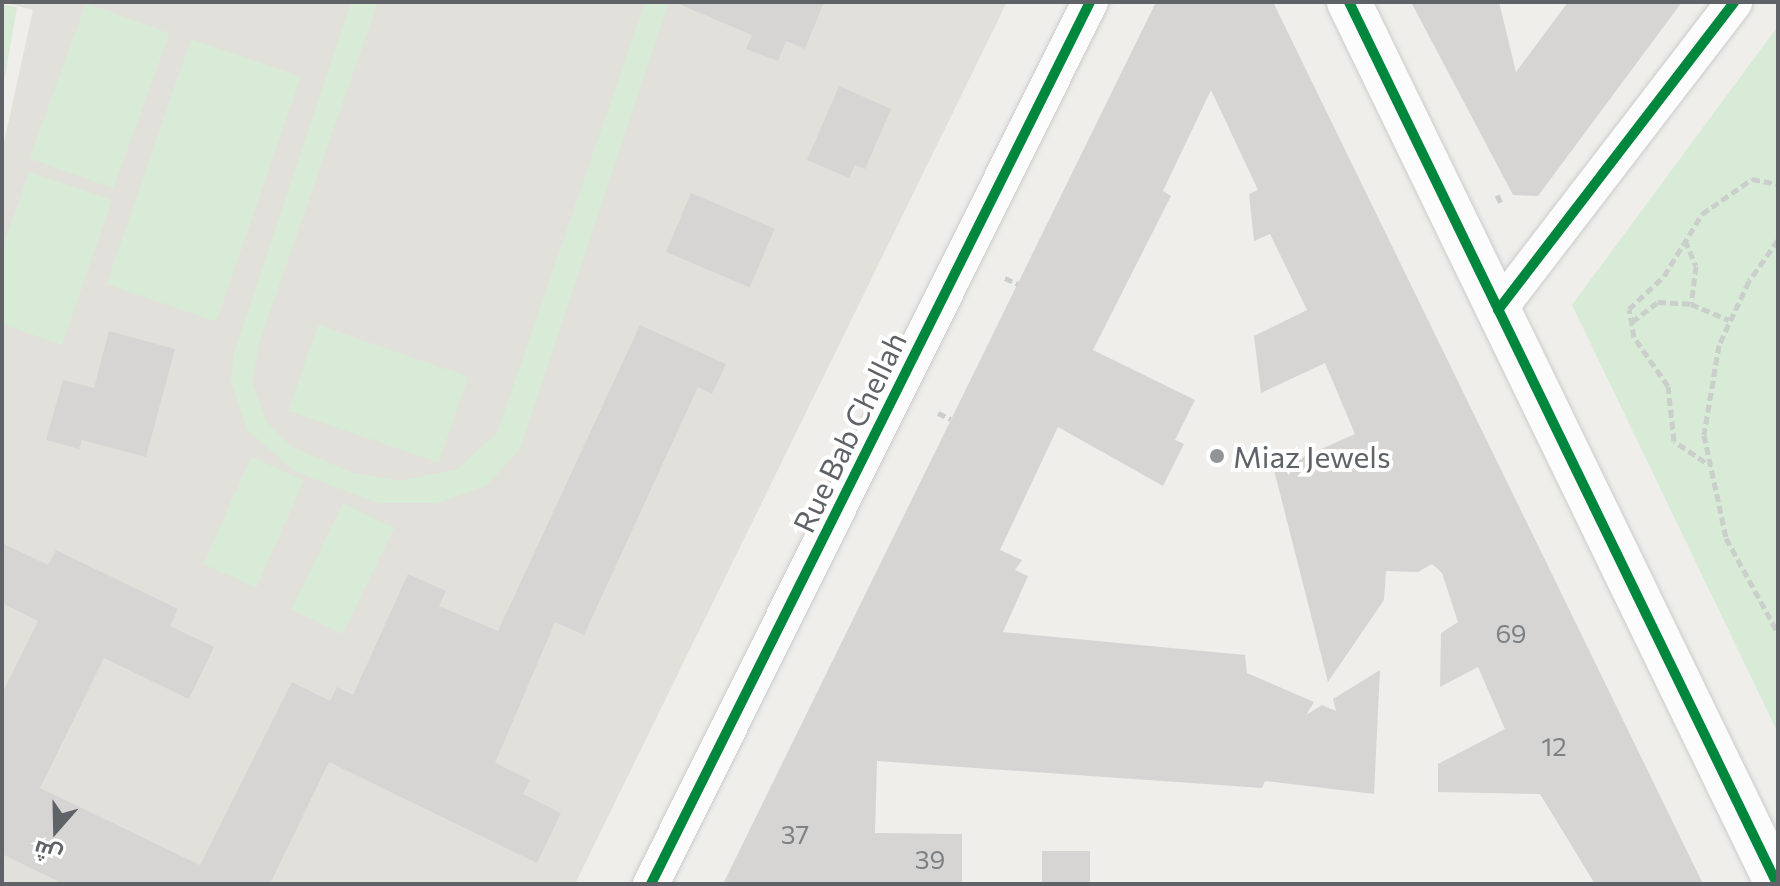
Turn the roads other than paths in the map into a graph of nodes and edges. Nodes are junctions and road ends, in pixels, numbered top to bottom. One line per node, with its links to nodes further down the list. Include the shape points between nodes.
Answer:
1 (1090, 2): 5 (street, Rue Bab Chellah)
2 (1349, 2): 4 (street)
3 (1734, 2): 4 (street)
4 (1498, 310): 6 (street)
5 (651, 884)
6 (1777, 884)

